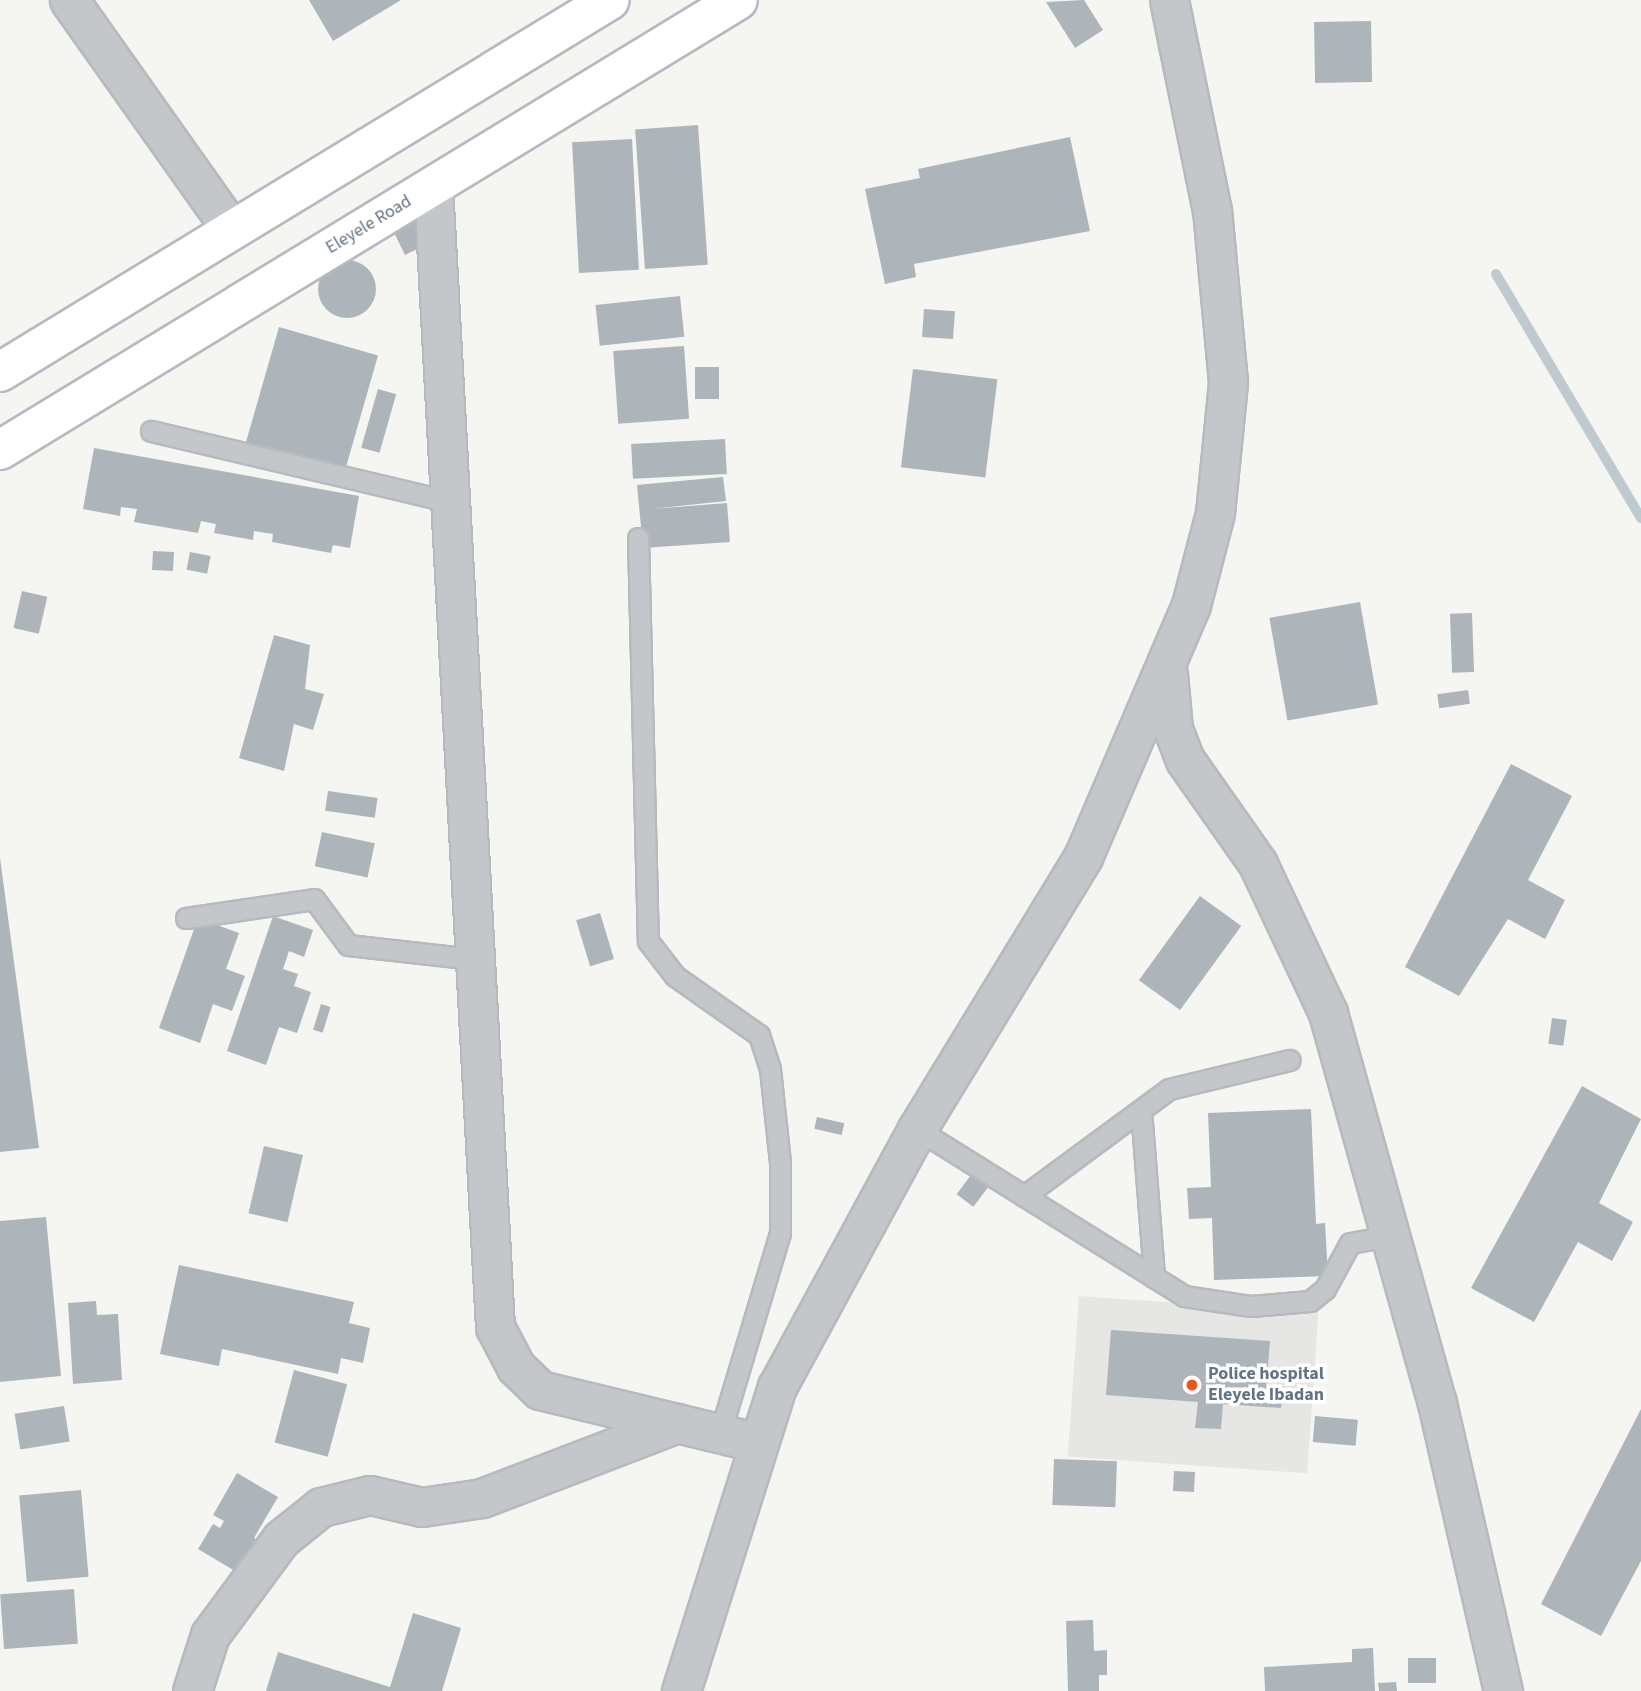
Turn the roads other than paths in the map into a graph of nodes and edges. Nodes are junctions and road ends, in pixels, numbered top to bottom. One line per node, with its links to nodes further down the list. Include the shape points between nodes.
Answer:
1 (69, 0): 6 (street)
2 (610, 0): 6 (main road)
3 (738, 0): 5 (main road, Eleyele Road)
4 (1169, 0): 12 (street, via 1212,211 1228,382 1215,513)
5 (433, 186): 9 (main road, Eleyele Road); 10 (street)
6 (231, 229): 7 (main road)
7 (0, 372)
8 (151, 431): 10 (lane)
9 (0, 450)
10 (451, 502): 14 (street)
11 (638, 538): 22 (lane, via 648,941 675,976 759,1035 770,1069 780,1163 780,1233)
12 (1167, 666): 17 (street, via 1083,857); 19 (street, via 1173,729 1185,760 1258,864 1328,1013)
13 (186, 918): 14 (lane, via 314,899 348,946)
14 (472, 959): 21 (street, via 495,1327 516,1367 540,1390)
15 (1290, 1060): 16 (lane, via 1193,1080)
16 (1141, 1110): 18 (lane); 20 (lane)
17 (917, 1129): 18 (lane); 22 (street, via 812,1319)
18 (1024, 1196): 20 (lane)
19 (1388, 1236): 20 (lane, via 1350,1243 1325,1289 1310,1301 1215,1302 1184,1296); 25 (street, via 1437,1403)
20 (1154, 1277)
21 (677, 1423): 22 (street); 23 (street, via 482,1498 422,1507 370,1495 321,1507 281,1539 210,1635)
22 (737, 1437): 24 (street)
23 (192, 1691)
24 (681, 1691)
25 (1503, 1691)

